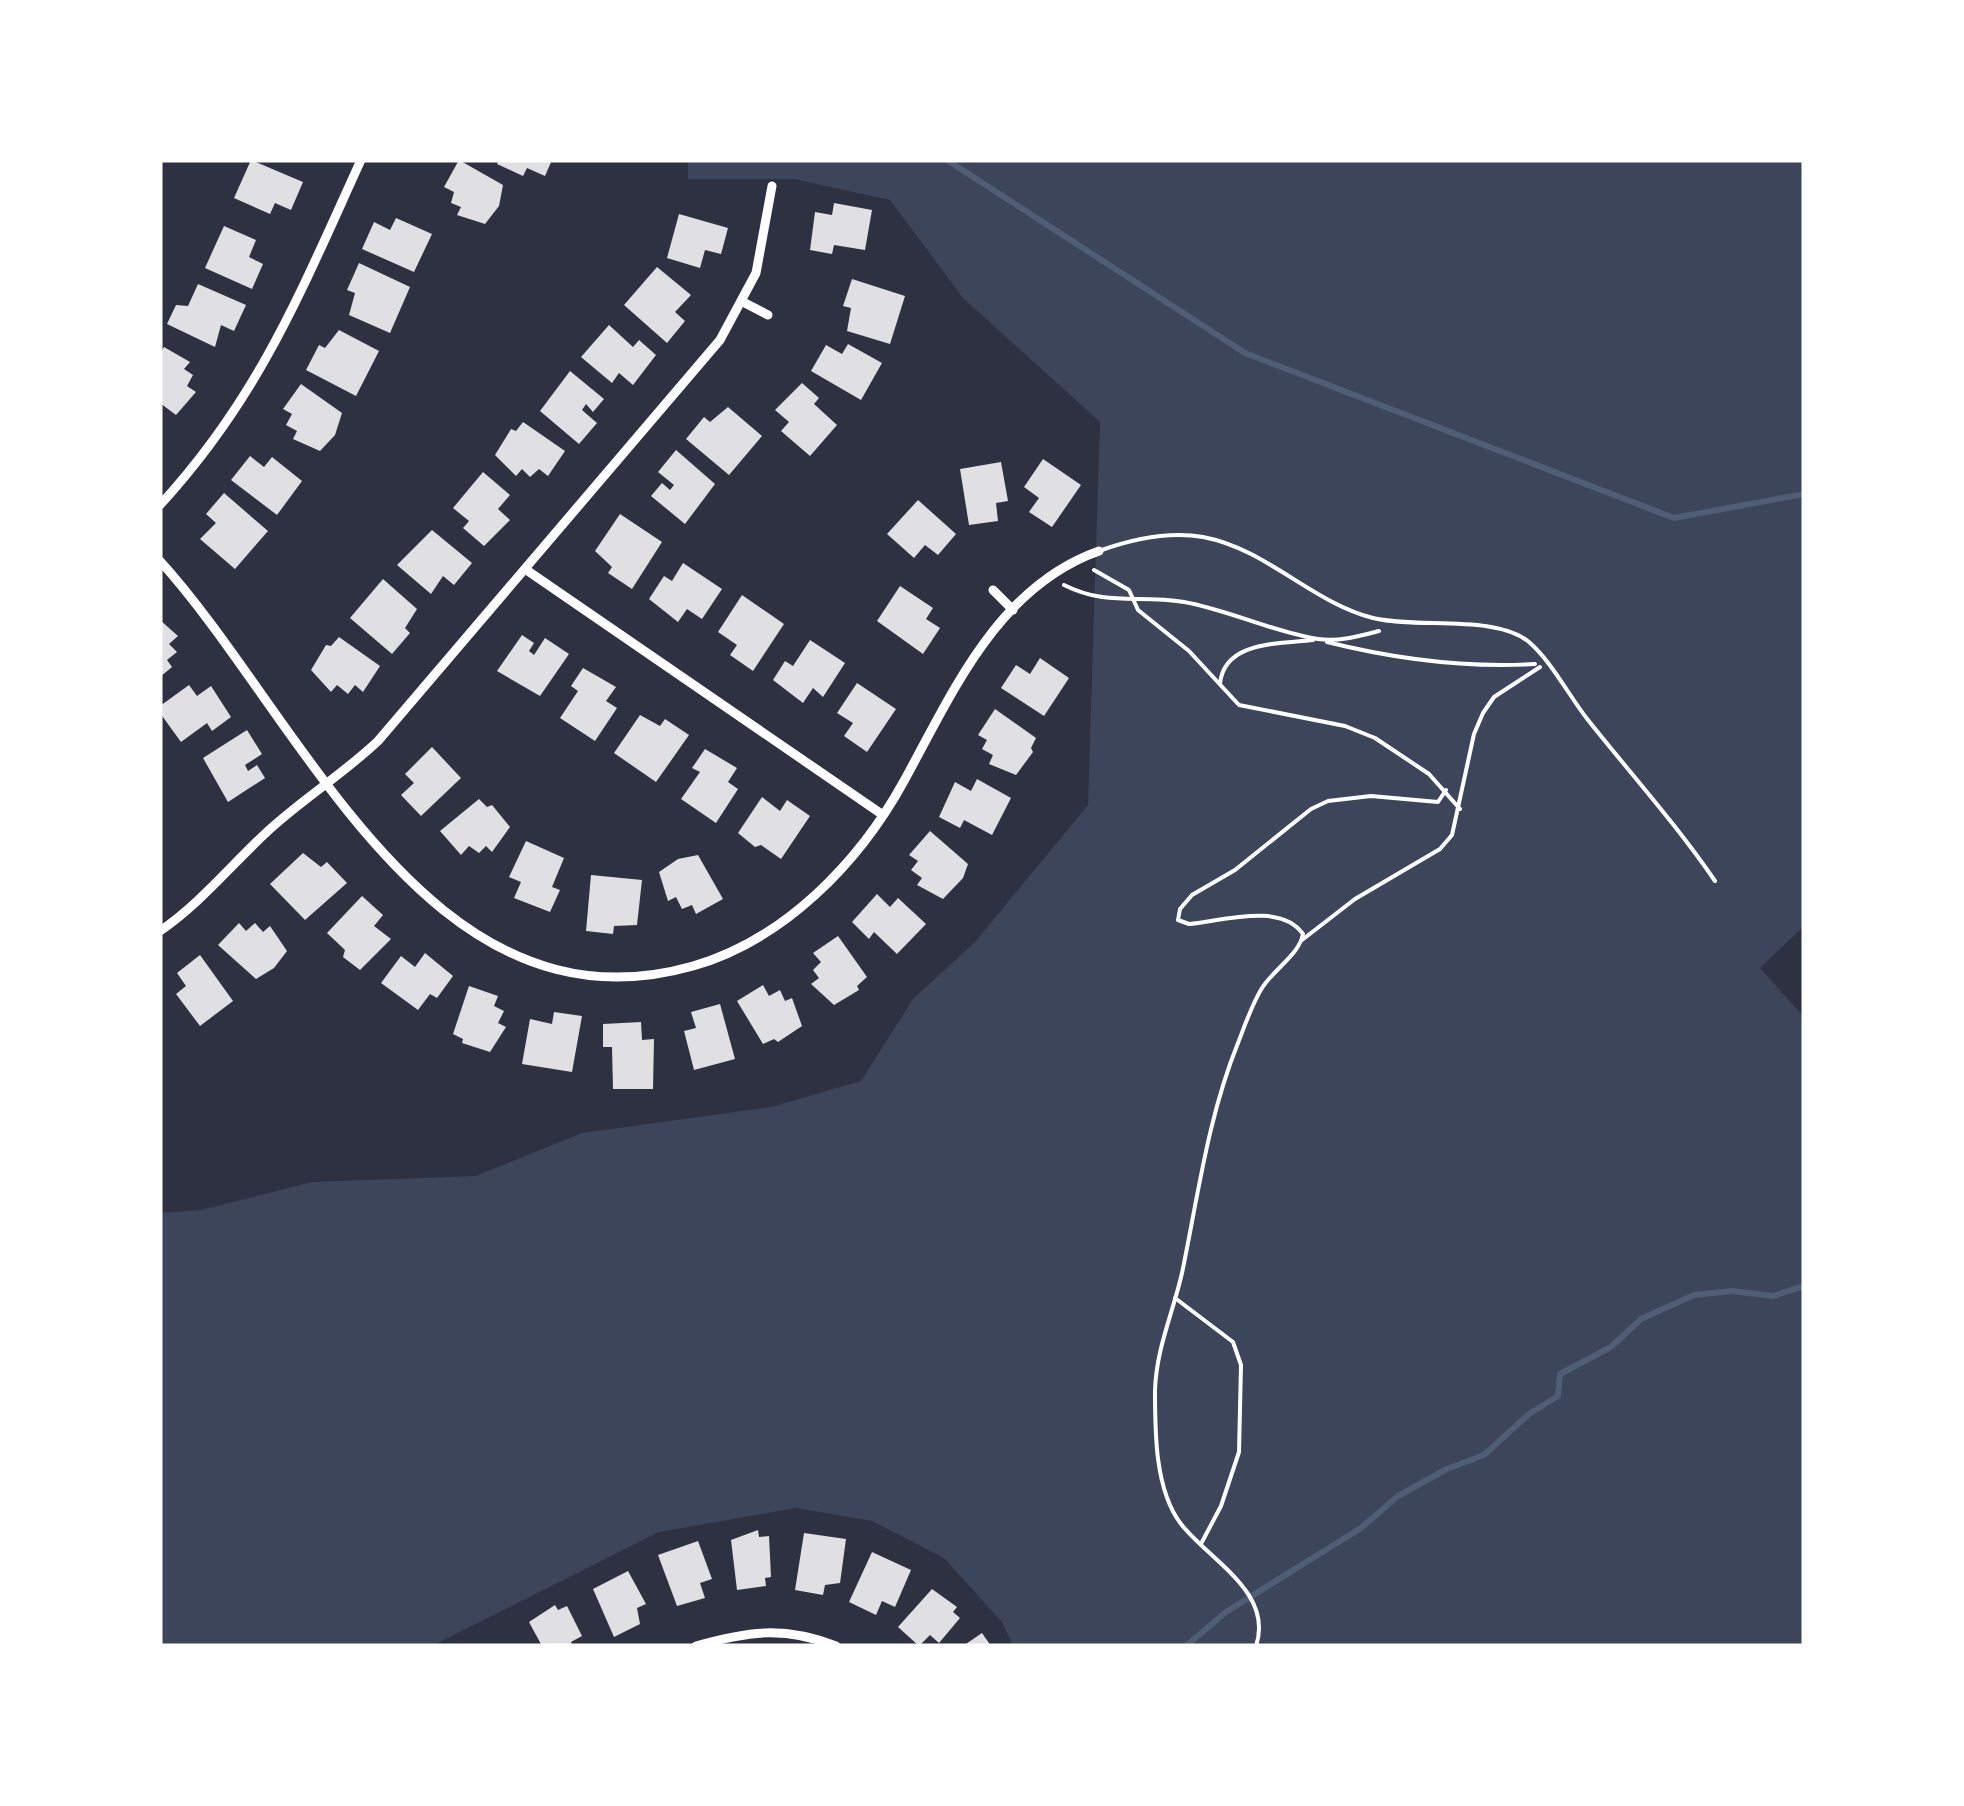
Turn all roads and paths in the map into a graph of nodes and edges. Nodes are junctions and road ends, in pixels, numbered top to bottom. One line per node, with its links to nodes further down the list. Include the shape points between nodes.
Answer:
1 (361, 160): 5 (street, via 258,380)
2 (772, 186): 3 (street, via 765,241)
3 (742, 302): 4 (street); 9 (street, via 720,340)
4 (768, 315)
5 (160, 505)
6 (1099, 550): 7 (street); 14 (lane, via 1151,536 1202,537 1237,546 1340,607)
7 (1079, 558): 10 (street); 12 (path)
8 (160, 561): 18 (street, via 224,637)
9 (525, 569): 18 (street, via 378,741); 21 (street)
10 (1052, 576): 12 (path, via 1085,596); 13 (street)
11 (993, 590): 13 (street)
12 (1134, 599): 15 (path, via 1187,602); 17 (path, via 1138,610)
13 (1013, 610): 21 (street, via 952,687)
14 (1403, 623): 15 (path, via 1348,639); 16 (lane, via 1514,632)
15 (1319, 639): 16 (path, via 1394,657); 17 (path, via 1238,653 1225,664)
16 (1545, 663): 20 (path, via 1494,697 1483,713); 22 (lane)
17 (1220, 684): 19 (path, via 1239,705 1375,738)
18 (325, 786): 21 (street, via 388,858 466,928 528,961 601,976 675,971 741,948 803,905); 23 (street)
19 (1446, 790): 20 (path); 24 (path, via 1438,802 1371,796 1310,809 1192,895 1178,920 1280,917 1295,923)
20 (1460, 808): 24 (path, via 1440,849)
21 (883, 815)
22 (1715, 880)
23 (160, 931)
24 (1302, 936): 25 (path, via 1262,988 1236,1046)
25 (1174, 1298): 26 (path, via 1156,1391 1160,1478 1180,1523); 26 (path, via 1233,1342 1241,1365 1239,1452)
26 (1202, 1542): 29 (path, via 1238,1580 1259,1616)
27 (696, 1646): 28 (street, via 752,1630)
28 (836, 1646)
29 (1256, 1646)

